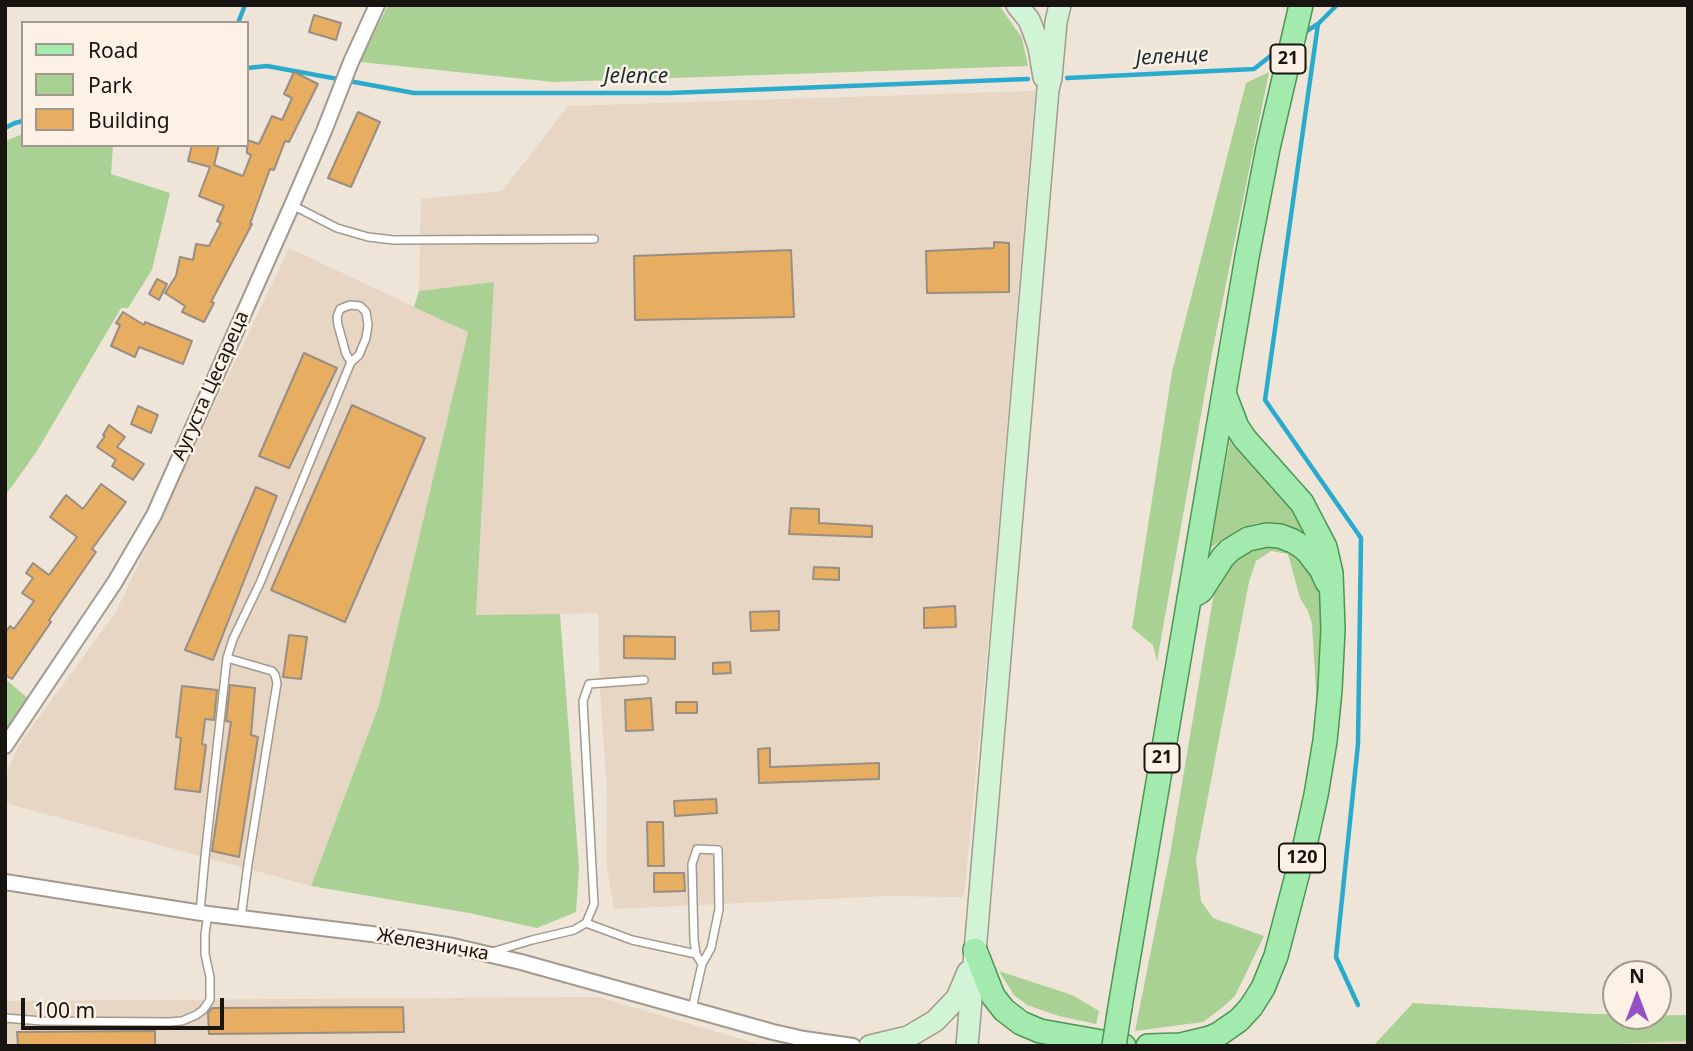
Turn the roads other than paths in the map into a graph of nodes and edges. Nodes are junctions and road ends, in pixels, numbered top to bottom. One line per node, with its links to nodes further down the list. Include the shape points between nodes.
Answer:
1 (377, 5): 6 (street, Аугуста Цесареца)
2 (1301, 5): 9 (main road, 21, via 1268,148)
3 (1024, 10): 5 (main road, via 1039,47)
4 (1055, 11): 5 (main road)
5 (1048, 89): 19 (main road)
6 (292, 205): 7 (lane, via 337,228 394,240); 14 (street, Аугуста Цесареца, via 149,524)
7 (594, 239)
8 (351, 362): 8 (lane, via 359,355 368,325 363,309 350,304 340,309 337,317); 12 (lane)
9 (1223, 390): 10 (main road, 120, via 1237,428 1313,523 1325,547); 11 (main road, 21)
10 (1330, 588): 11 (main road, via 1308,552 1286,538 1267,535 1230,550 1201,591); 30 (main road, 120, via 1332,660 1322,766 1271,973 1251,1007 1227,1030 1197,1042)
11 (1189, 598): 28 (main road, 21, bridge)
12 (227, 658): 16 (lane, via 205,857); 17 (lane, via 267,669 277,683)
13 (644, 680): 18 (lane, via 589,684 583,701 594,905)
14 (5, 746)
15 (5, 883): 16 (street, Железничка)
16 (204, 913): 17 (street, Железничка); 24 (lane, via 210,1000 196,1015 169,1022)
17 (241, 918): 20 (street, Железничка)
18 (586, 923): 20 (lane); 21 (lane, via 632,940)
19 (975, 950): 26 (main road, via 959,993 946,1011 908,1037); 27 (main road); 29 (main road, via 993,996 1021,1023 1040,1031)
20 (488, 953): 23 (street, Железничка)
21 (696, 954): 22 (lane); 22 (lane, via 692,864 696,849 718,850 719,909 712,948)
22 (702, 964): 23 (lane)
23 (692, 1009): 25 (street, Железничка, via 804,1040)
24 (5, 1017)
25 (853, 1046)
26 (870, 1046)
27 (967, 1046)
28 (1114, 1046)
29 (1124, 1046)
30 (1148, 1046)

